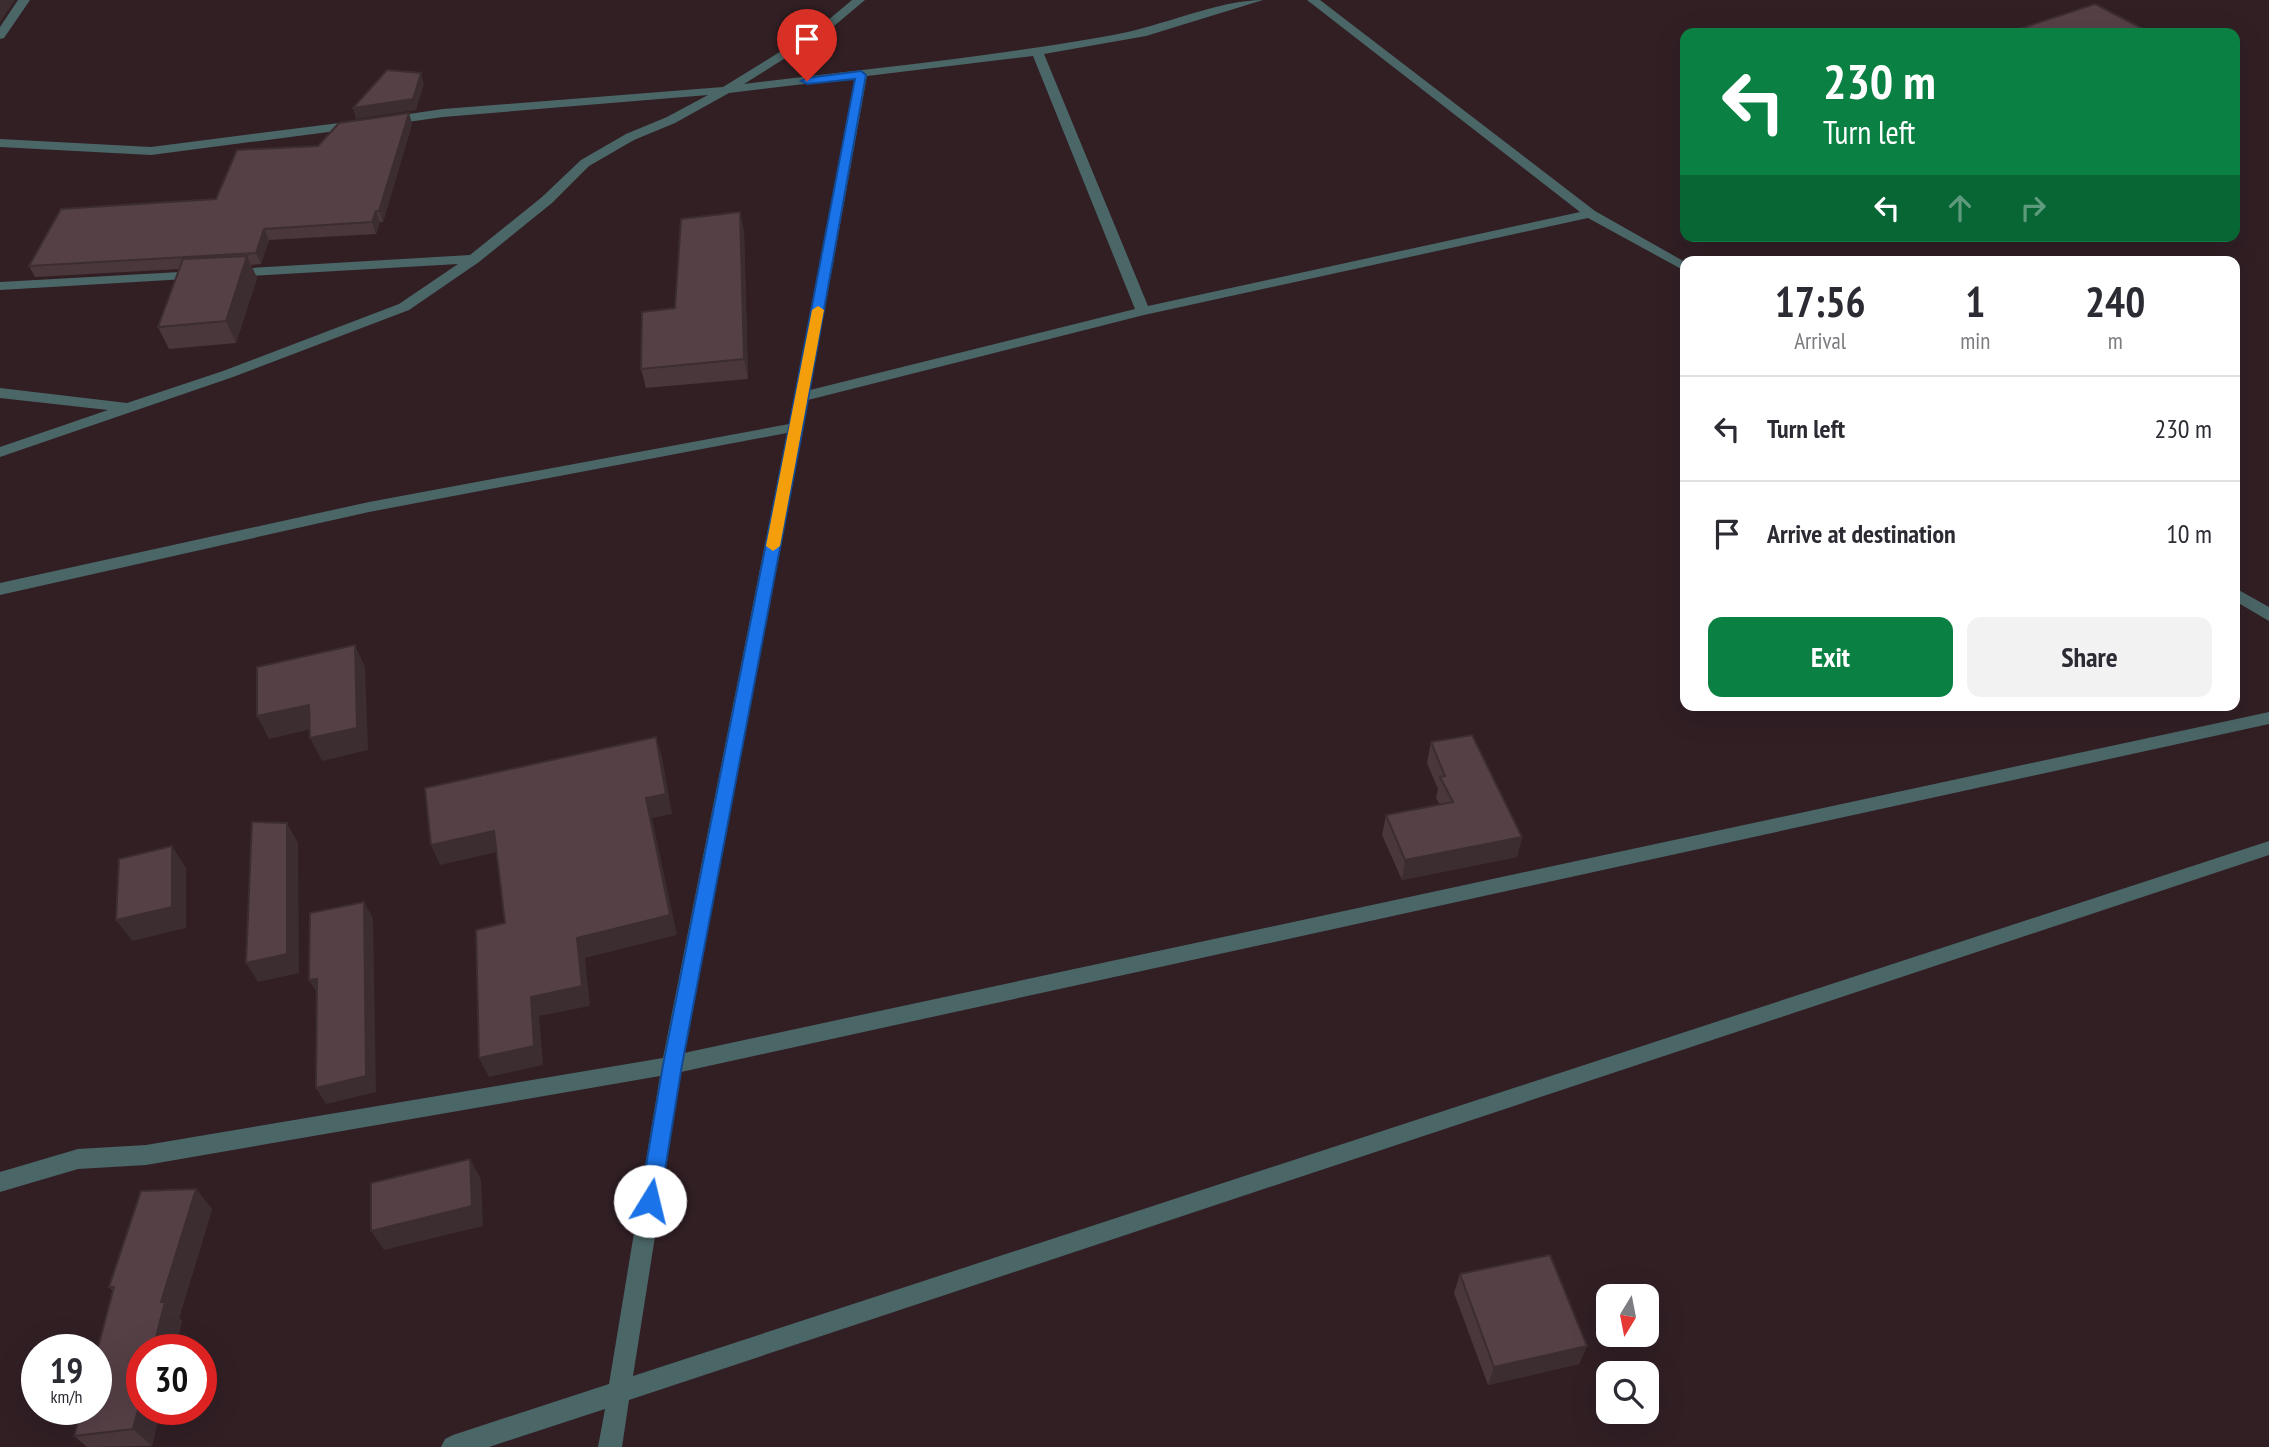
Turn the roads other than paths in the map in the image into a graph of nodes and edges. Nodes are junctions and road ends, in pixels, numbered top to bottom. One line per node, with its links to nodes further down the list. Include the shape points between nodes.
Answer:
1 (24, 0): 5 (street)
2 (859, 0): 8 (street, via 824,29)
3 (1258, 0): 6 (street, via 1146,33)
4 (1313, 0): 10 (street)
5 (0, 36)
6 (1037, 52): 7 (street); 14 (street)
7 (861, 75): 8 (street); 16 (street)
8 (726, 90): 9 (street, via 443,113 151,151); 11 (street, via 585,163)
9 (0, 143)
10 (1590, 214): 12 (street); 14 (street)
11 (474, 260): 13 (street); 17 (street, via 404,307)
12 (1680, 264)
13 (0, 286)
14 (1143, 310): 16 (street)
15 (0, 393): 17 (street)
16 (802, 397): 18 (street)
17 (130, 408): 19 (street)
18 (796, 427): 20 (street, via 369,507); 25 (street)
19 (0, 452)
20 (0, 589)
21 (2240, 597): 22 (street)
22 (2269, 615)
23 (2269, 718): 25 (street)
24 (2269, 848): 27 (street)
25 (672, 1065): 26 (street, via 146,1155 78,1159); 27 (street)
26 (0, 1182)
27 (619, 1393): 28 (street); 29 (street)
28 (453, 1447)
29 (610, 1447)

